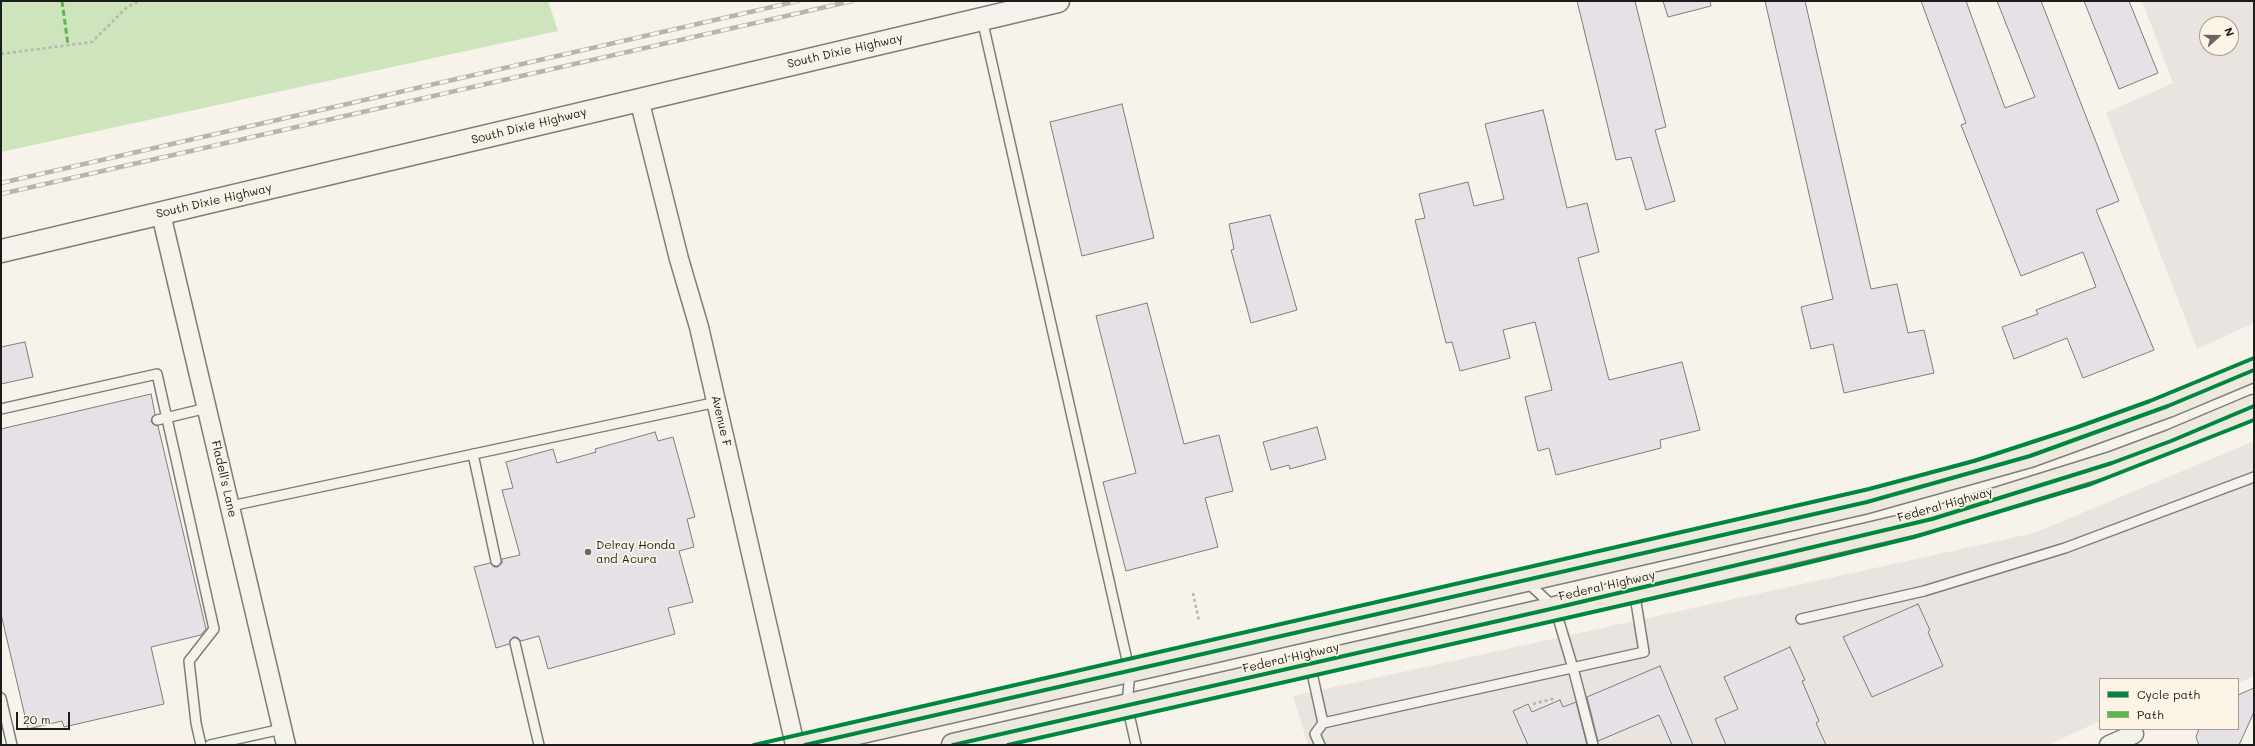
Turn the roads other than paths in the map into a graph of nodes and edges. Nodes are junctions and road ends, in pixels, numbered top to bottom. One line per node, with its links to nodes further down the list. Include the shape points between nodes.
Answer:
1 (1058, 1): 2 (street, South Dixie Highway)
2 (982, 18): 3 (street, South Dixie Highway); 26 (lane)
3 (639, 99): 4 (street, South Dixie Highway); 7 (street, Avenue F)
4 (161, 214): 5 (street, South Dixie Highway); 9 (street, Fladell's Lane)
5 (1, 251)
6 (2254, 370): 13 (main road, Federal Highway, via 2168,406)
7 (717, 402): 14 (lane); 36 (street, Avenue F)
8 (2254, 406): 16 (main road, Federal Highway, via 2171,441)
9 (207, 408): 11 (lane); 17 (street, Fladell's Lane)
10 (1, 409): 11 (lane, via 157,374)
11 (167, 418): 12 (lane); 33 (lane, via 214,629 189,661)
12 (157, 420)
13 (2064, 444): 16 (main road, via 2062,452); 19 (main road, Federal Highway, via 1977,472 1867,502)
14 (473, 454): 17 (lane); 18 (lane)
15 (2254, 477): 22 (lane, via 2065,548 1924,591)
16 (2042, 485): 20 (main road, Federal Highway, via 1932,520)
17 (231, 506): 31 (street, Fladell's Lane)
18 (496, 561)
19 (1526, 581): 21 (lane); 26 (main road, Federal Highway)
20 (1634, 590): 21 (main road, Federal Highway); 25 (lane, via 1644,652)
21 (1555, 608): 24 (main road, Federal Highway); 25 (lane)
22 (1801, 619)
23 (515, 643): 35 (lane)
24 (1310, 664): 28 (main road, Federal Highway); 29 (lane)
25 (1573, 668): 29 (lane); 41 (lane)
26 (1130, 671): 28 (lane); 37 (main road, Federal Highway)
27 (1, 698): 32 (lane)
28 (1127, 705): 38 (main road, Federal Highway); 39 (lane)
29 (1323, 723): 40 (lane, via 1315,734)
30 (2134, 734): 42 (street)
31 (284, 737): 34 (lane)
32 (12, 745)
33 (201, 745)
34 (210, 745)
35 (539, 745)
36 (795, 745)
37 (805, 745)
38 (952, 745)
39 (1136, 745)
40 (1320, 745)
41 (1593, 745)
42 (2109, 745)

